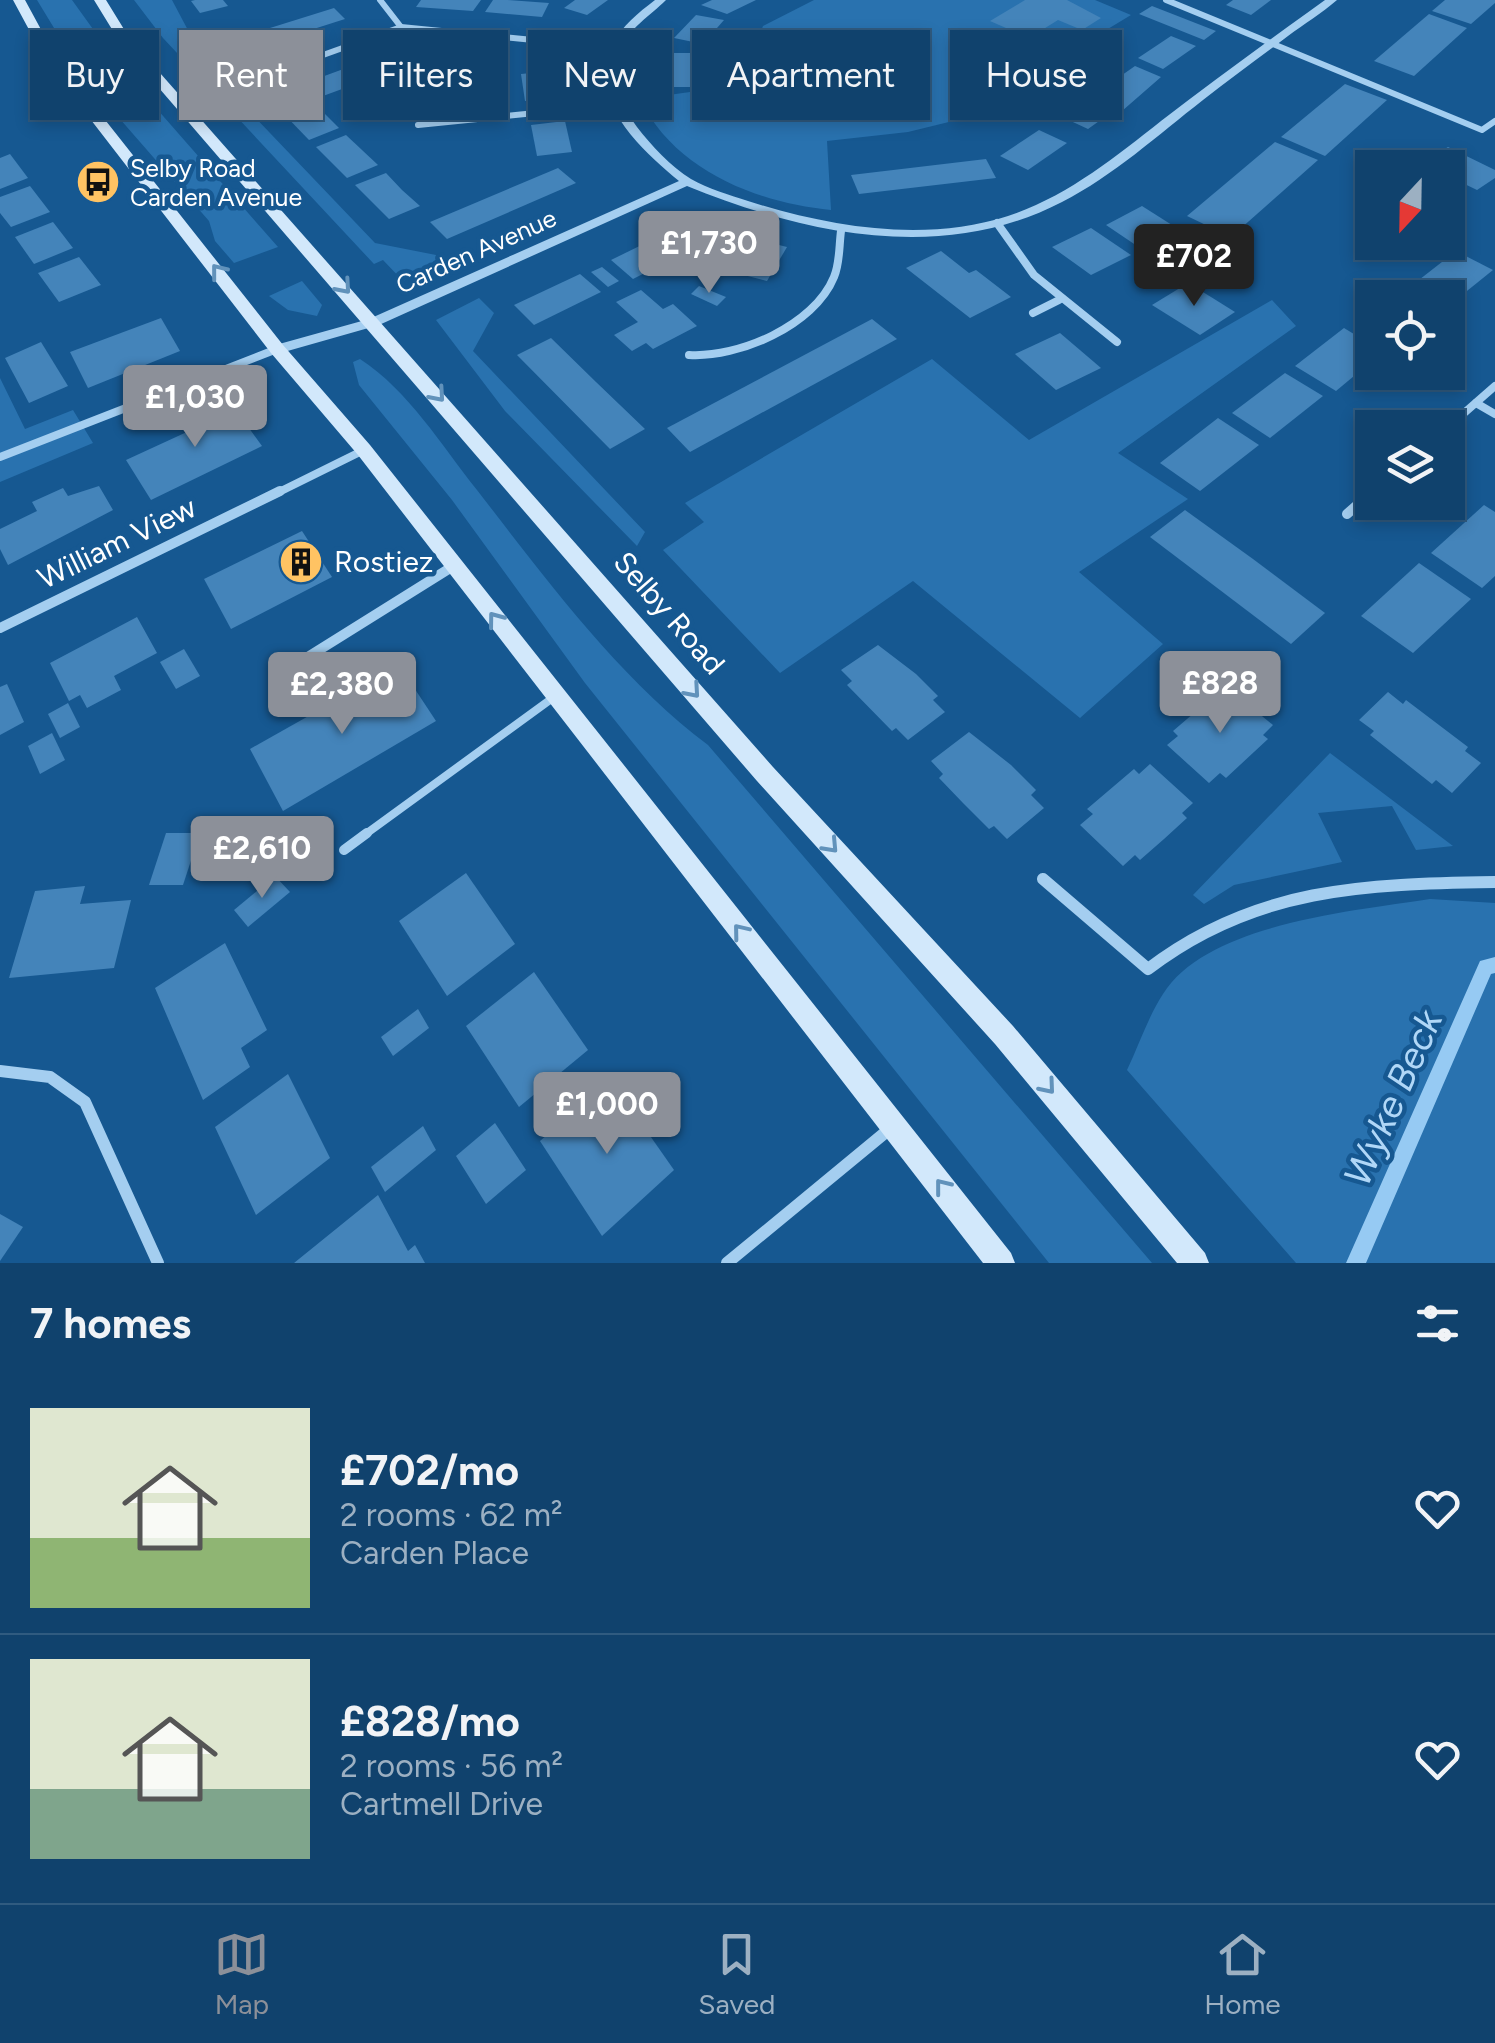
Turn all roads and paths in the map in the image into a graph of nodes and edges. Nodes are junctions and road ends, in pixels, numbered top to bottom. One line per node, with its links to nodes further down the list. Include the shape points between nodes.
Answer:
1 (19, 0): 23 (main road, one-way to 1, via 51,60)
2 (100, 0): 21 (main road, Selby Road, one-way to 21, via 126,41)
3 (380, 0): 7 (street)
4 (661, 0): 8 (street)
5 (1166, 0): 10 (street)
6 (1332, 0): 10 (street)
7 (401, 27): 9 (street); 11 (street)
8 (627, 30)
9 (528, 40)
10 (1273, 41): 14 (street, via 1482,130); 17 (street, via 1103,171 1053,202)
11 (323, 55)
12 (528, 113): 15 (street)
13 (626, 120): 16 (street, via 653,156)
14 (1495, 122)
15 (418, 125)
16 (686, 182): 18 (street, via 737,205); 21 (street, Carden Avenue)
17 (997, 222): 18 (street, via 925,232); 19 (street, via 1024,267)
18 (841, 230): 24 (street, via 834,278 816,306 772,335 701,358)
19 (1059, 300): 20 (street); 22 (street)
20 (1033, 312)
21 (374, 322): 23 (street, Carden Avenue); 45 (main road, Selby Road, one-way to 45, via 765,774 1004,1034)
22 (1117, 342)
23 (277, 349): 29 (main road); 30 (street)
24 (688, 354)
25 (1495, 386): 26 (street)
26 (1476, 403): 27 (street); 28 (street)
27 (1465, 412)
28 (1495, 414)
29 (364, 450): 33 (main road); 34 (street, William View)
30 (0, 457)
31 (1355, 507): 32 (street)
32 (1347, 514)
33 (455, 565): 35 (street); 36 (main road, one-way to 33)
34 (0, 628)
35 (294, 665)
36 (554, 697): 37 (lane); 41 (main road, one-way to 36)
37 (344, 850)
38 (1043, 878): 39 (street, via 1148,969 1181,939 1290,895 1400,882)
39 (1495, 882)
40 (0, 1071): 42 (street, via 50,1077 85,1102)
41 (894, 1125): 43 (street); 44 (main road, one-way to 41)
42 (158, 1263)
43 (727, 1263)
44 (1001, 1263)
45 (1195, 1263)

